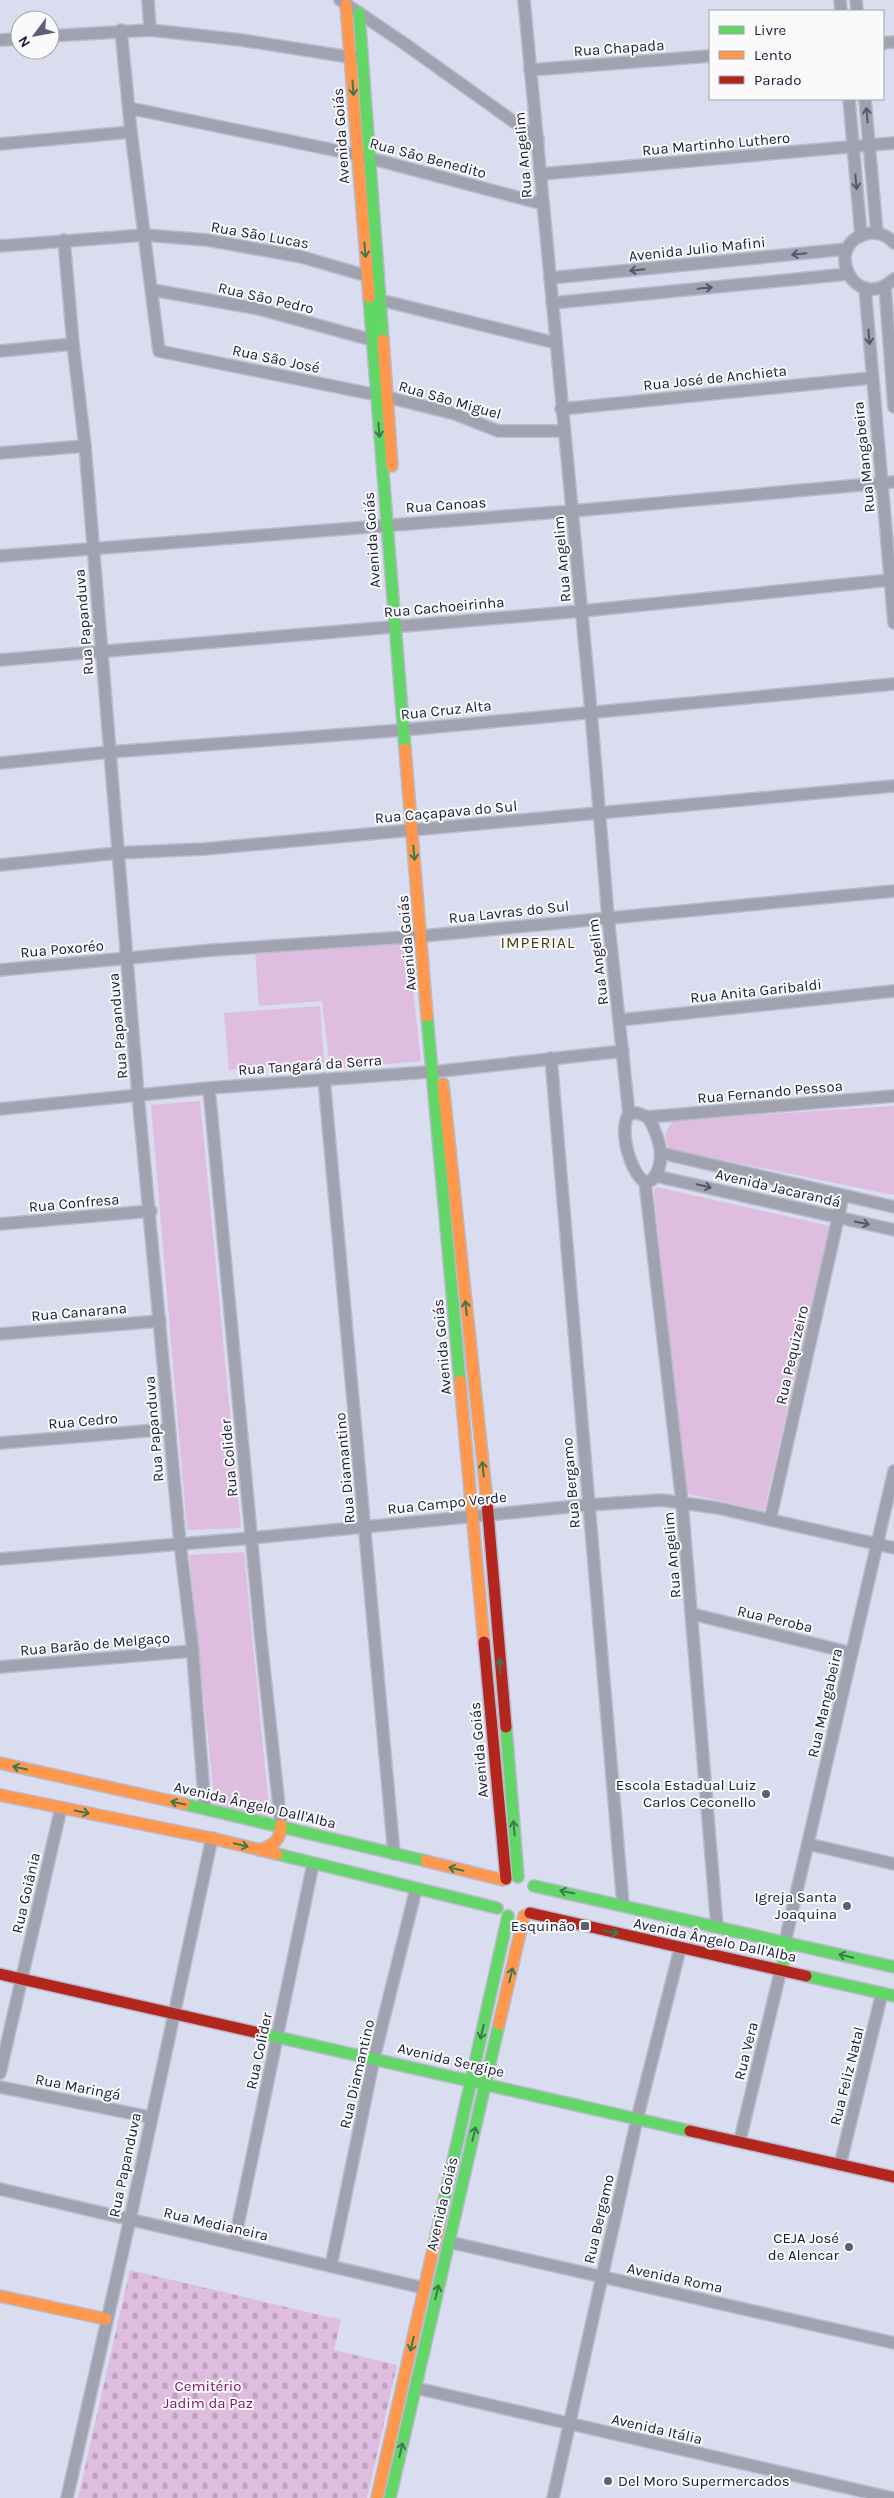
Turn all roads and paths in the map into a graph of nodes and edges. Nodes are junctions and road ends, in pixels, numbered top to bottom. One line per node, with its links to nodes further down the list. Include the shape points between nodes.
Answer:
1 (148, 0): 6 (street)
2 (524, 0): 10 (street, Rua Angelim)
3 (343, 2): 4 (street); 9 (street, Avenida Goiás)
4 (359, 13): 9 (street, Avenida Goiás); 15 (street)
5 (121, 30): 6 (street); 7 (street); 13 (street)
6 (150, 30): 9 (street)
7 (60, 35)
8 (709, 56): 10 (street, Rua Chapada)
9 (356, 58): 20 (street, Avenida Goiás)
10 (530, 70): 15 (street, Rua Angelim)
11 (849, 100): 19 (street)
12 (865, 100): 18 (street, one-way to 12)
13 (128, 108): 14 (street); 20 (street, Rua São Benedito)
14 (131, 132): 17 (street); 24 (street)
15 (538, 139): 21 (street, Rua Angelim)
16 (894, 143): 18 (street, Rua Martinho Luthero)
17 (0, 144)
18 (869, 145): 19 (street, Rua Martinho Luthero); 23 (street)
19 (853, 147): 21 (street, Rua Martinho Luthero); 25 (street, one-way to 25)
20 (364, 157): 22 (street, Rua São Benedito); 31 (street, Avenida Goiás, one-way to 31); 37 (street, Avenida Goiás)
21 (541, 174): 22 (street, Rua Angelim)
22 (543, 204): 32 (street, Rua Angelim)
23 (877, 233): 25 (street); 27 (street)
24 (145, 235): 26 (street, Rua São Lucas); 31 (street, Rua São Lucas, via 207,240 302,257); 36 (street)
25 (861, 236): 29 (street)
26 (64, 240): 28 (street, Rua São Lucas); 41 (street, Rua Papanduva)
27 (894, 243)
28 (0, 246)
29 (848, 249): 30 (street, via 845,257); 32 (street, Avenida Julio Mafini, one-way to 32)
30 (848, 274): 34 (street); 38 (street, one-way to 30)
31 (367, 276): 39 (street, Avenida Goiás)
32 (550, 278): 38 (street, Rua Angelim)
33 (894, 279): 35 (street)
34 (865, 288): 35 (street); 44 (street, Rua Mangabeira, one-way to 44)
35 (885, 288): 43 (street)
36 (153, 290): 39 (street, Rua São Pedro, via 259,309); 45 (street, Rua São José, via 159,351)
37 (380, 300): 40 (street); 45 (street, Avenida Goiás)
38 (552, 303): 40 (street, Rua Angelim)
39 (372, 340): 45 (street, Avenida Goiás)
40 (556, 343): 47 (street, Rua Angelim)
41 (73, 344): 42 (street); 49 (street, Rua Papanduva)
42 (0, 350)
43 (893, 376): 46 (street)
44 (871, 378): 47 (street, Rua José de Anchieta); 52 (street, Rua Mangabeira)
45 (382, 397): 48 (street, Rua São Miguel, via 454,414 498,431); 54 (street, Avenida Goiás)
46 (894, 407)
47 (561, 409): 48 (street, Rua Angelim)
48 (564, 431): 53 (street, Rua Angelim)
49 (85, 446): 50 (street); 55 (street, Rua Papanduva)
50 (0, 453)
51 (894, 482): 52 (street, Rua Canoas)
52 (882, 483): 53 (street, Rua Canoas); 57 (street, Rua Mangabeira)
53 (572, 511): 54 (street, Rua Canoas); 58 (street, Rua Angelim)
54 (391, 524): 55 (street, Rua Canoas); 60 (street, Avenida Goiás)
55 (93, 547): 56 (street, Rua Canoas); 61 (street, Rua Papanduva)
56 (0, 556)
57 (890, 580): 58 (street, Rua Cachoeirinha); 59 (street, Rua Mangabeira)
58 (582, 611): 60 (street, Rua Cachoeirinha); 64 (street, Rua Angelim)
59 (894, 623)
60 (399, 626): 61 (street, Rua Cachoeirinha); 65 (street, Avenida Goiás)
61 (102, 651): 62 (street, Rua Cachoeirinha); 66 (street, Rua Papanduva)
62 (0, 660)
63 (894, 684): 64 (street, Rua Cruz Alta)
64 (591, 711): 65 (street, Rua Cruz Alta); 69 (street, Rua Angelim)
65 (407, 729): 66 (street, Rua Cruz Alta); 70 (street, Avenida Goiás)
66 (110, 752): 67 (street, Rua Cruz Alta); 71 (street, Rua Papanduva)
67 (0, 763)
68 (894, 786): 69 (street, Rua Caçapava do Sul)
69 (598, 815): 70 (street, Rua Caçapava do Sul); 74 (street, Rua Angelim)
70 (416, 829): 71 (street, Rua Caçapava do Sul, via 204,850); 75 (street, Avenida Goiás)
71 (117, 853): 72 (street, Rua Caçapava do Sul); 76 (street, Rua Papanduva)
72 (0, 865)
73 (894, 891): 74 (street, Rua Lavras do Sul)
74 (608, 917): 75 (street, Rua Lavras do Sul); 79 (street, Rua Angelim)
75 (427, 936): 76 (street, Rua Lavras do Sul); 82 (street, Avenida Goiás)
76 (127, 958): 77 (street, Rua Poxoréo); 85 (street, Rua Papanduva)
77 (0, 970)
78 (894, 991): 79 (street, Rua Anita Garibaldi)
79 (620, 1020): 80 (street, Rua Angelim)
80 (623, 1050): 81 (street, Rua Tangará da Serra); 88 (street, Rua Angelim)
81 (551, 1058): 82 (street, Rua Tangará da Serra); 105 (street, Rua Bergamo)
82 (436, 1072): 83 (street, Rua Tangará da Serra); 106 (street, Avenida Goiás, one-way to 82); 107 (street, Avenida Goiás)
83 (324, 1079): 84 (street, Rua Tangará da Serra); 109 (street, Rua Diamantino)
84 (209, 1088): 85 (street, Rua Tangará da Serra); 110 (street, Rua Colider)
85 (138, 1095): 87 (street, Rua Tangará da Serra); 95 (street, Rua Papanduva)
86 (894, 1096): 89 (street, Rua Fernando Pessoa)
87 (0, 1109)
88 (629, 1114): 89 (street, Rua Fernando Pessoa); 92 (street, Rua Angelim, via 624,1125 630,1159 634,1172)
89 (648, 1117): 90 (street, via 659,1137)
90 (661, 1153): 91 (street); 93 (street)
91 (656, 1176): 92 (street); 96 (street, Avenida Jacarandá, one-way to 96)
92 (645, 1182): 104 (street, Rua Angelim)
93 (844, 1196): 94 (street); 96 (street, Rua Pequizeiro)
94 (894, 1207)
95 (151, 1211): 97 (street, Rua Confresa); 99 (street, Rua Papanduva)
96 (838, 1218): 98 (street, Avenida Jacarandá, one-way to 98); 108 (street, Rua Pequizeiro)
97 (0, 1224)
98 (894, 1230)
99 (160, 1321): 100 (street, Rua Canarana); 101 (street, Rua Papanduva)
100 (0, 1334)
101 (169, 1429): 102 (street, Rua Cedro); 111 (street, Rua Papanduva)
102 (0, 1443)
103 (894, 1471): 112 (street, Rua Mangabeira)
104 (682, 1502): 105 (street, Rua Campo Verde, via 662,1500); 108 (street, Rua Campo Verde); 115 (street, Rua Angelim)
105 (588, 1505): 106 (street, Rua Campo Verde); 135 (street, Rua Bergamo)
106 (488, 1514): 107 (street, Rua Campo Verde); 130 (street, Avenida Goiás, one-way to 106)
107 (472, 1516): 109 (street, Rua Campo Verde); 131 (street, Avenida Goiás)
108 (770, 1520): 112 (street, Rua Campo Verde)
109 (366, 1526): 110 (street, Rua Campo Verde); 127 (street, Rua Diamantino)
110 (252, 1538): 111 (street, Rua Campo Verde); 123 (street, Rua Colider)
111 (180, 1542): 114 (street, Rua Campo Verde); 116 (street, Rua Papanduva)
112 (877, 1544): 113 (street, Rua Campo Verde); 117 (street, Rua Mangabeira)
113 (894, 1548)
114 (0, 1559)
115 (692, 1614): 117 (street, Rua Peroba); 138 (street, Rua Angelim)
116 (193, 1651): 118 (street, Rua Barão de Melgaço); 122 (street, Rua Papanduva)
117 (852, 1653): 125 (street, Rua Mangabeira)
118 (0, 1667)
119 (0, 1763): 122 (street, Avenida Ângelo Dall'Alba, one-way to 119)
120 (0, 1795): 121 (street)
121 (61, 1808): 124 (street, one-way to 124); 144 (street, Rua Goiânia)
122 (205, 1808): 123 (street, Avenida Ângelo Dall'Alba)
123 (281, 1825): 126 (street, via 282,1834 278,1841); 127 (street, Avenida Ângelo Dall'Alba)
124 (212, 1838): 126 (street, one-way to 126); 147 (street, Rua Papanduva)
125 (808, 1844): 129 (street); 139 (street, Rua Mangabeira)
126 (260, 1850): 128 (street)
127 (394, 1854): 131 (street, Avenida Ângelo Dall'Alba, one-way to 127)
128 (314, 1864): 132 (street); 148 (street, Rua Colider)
129 (894, 1864)
130 (518, 1877): 131 (street); 133 (street, via 528,1880)
131 (504, 1880): 134 (street)
132 (416, 1889): 134 (street); 149 (street, Rua Diamantino)
133 (536, 1895): 135 (street, Avenida Ângelo Dall'Alba, one-way to 133); 136 (street)
134 (496, 1899): 137 (street)
135 (623, 1905): 138 (street, Avenida Ângelo Dall'Alba)
136 (527, 1914): 137 (street); 140 (street, Avenida Ângelo Dall'Alba, one-way to 140); 152 (street, Avenida Goiás, one-way to 136)
137 (508, 1916): 151 (street, Avenida Goiás, one-way to 151)
138 (717, 1927): 139 (street, Avenida Ângelo Dall'Alba)
139 (785, 1942): 141 (street, Avenida Ângelo Dall'Alba, one-way to 139); 142 (street, via 787,1952)
140 (680, 1949): 142 (street, Avenida Ângelo Dall'Alba); 155 (street, Rua Bergamo)
141 (894, 1967)
142 (781, 1969): 145 (street, Avenida Ângelo Dall'Alba); 156 (street, Rua Vera)
143 (0, 1974): 144 (street, Avenida Sergipe)
144 (21, 1978): 147 (street, Avenida Sergipe); 150 (street, Rua Goiânia)
145 (882, 1993): 146 (street, Avenida Ângelo Dall'Alba); 157 (street, Rua Feliz Natal)
146 (894, 1996)
147 (173, 2013): 148 (street, Avenida Sergipe); 154 (street, Rua Papanduva)
148 (277, 2035): 149 (street, Avenida Sergipe); 162 (street, Rua Colider)
149 (374, 2058): 151 (street, Avenida Sergipe); 163 (street, Rua Diamantino)
150 (0, 2074)
151 (471, 2080): 152 (street, Avenida Sergipe); 165 (street, Avenida Goiás)
152 (486, 2084): 155 (street, Avenida Sergipe); 161 (street, Avenida Goiás, one-way to 152)
153 (0, 2087): 154 (street, Rua Maringá)
154 (150, 2117): 160 (street, Rua Papanduva)
155 (637, 2119): 156 (street, Avenida Sergipe); 164 (street, Rua Bergamo)
156 (740, 2140): 157 (street, Avenida Sergipe)
157 (840, 2165): 158 (street, Avenida Sergipe)
158 (894, 2177)
159 (0, 2189): 160 (street, Rua Medianeira)
160 (130, 2219): 162 (street, Rua Medianeira); 167 (street, Rua Papanduva)
161 (449, 2242): 164 (street, Avenida Roma); 169 (street, Avenida Goiás, one-way to 161)
162 (234, 2244): 163 (street, Rua Medianeira)
163 (331, 2266): 165 (street, Rua Medianeira)
164 (601, 2278): 168 (street, Avenida Roma); 170 (street, Rua Bergamo)
165 (424, 2288): 172 (street, Avenida Goiás, one-way to 172)
166 (0, 2296): 167 (street)
167 (106, 2319): 171 (street, Rua Papanduva)
168 (894, 2343)
169 (416, 2388): 170 (street, Avenida Itália); 173 (street, Avenida Goiás, one-way to 169)
170 (570, 2424): 174 (street, Rua Bergamo); 175 (street, Avenida Itália)
171 (67, 2498)
172 (377, 2498)
173 (390, 2498)
174 (553, 2498)
175 (892, 2498)

